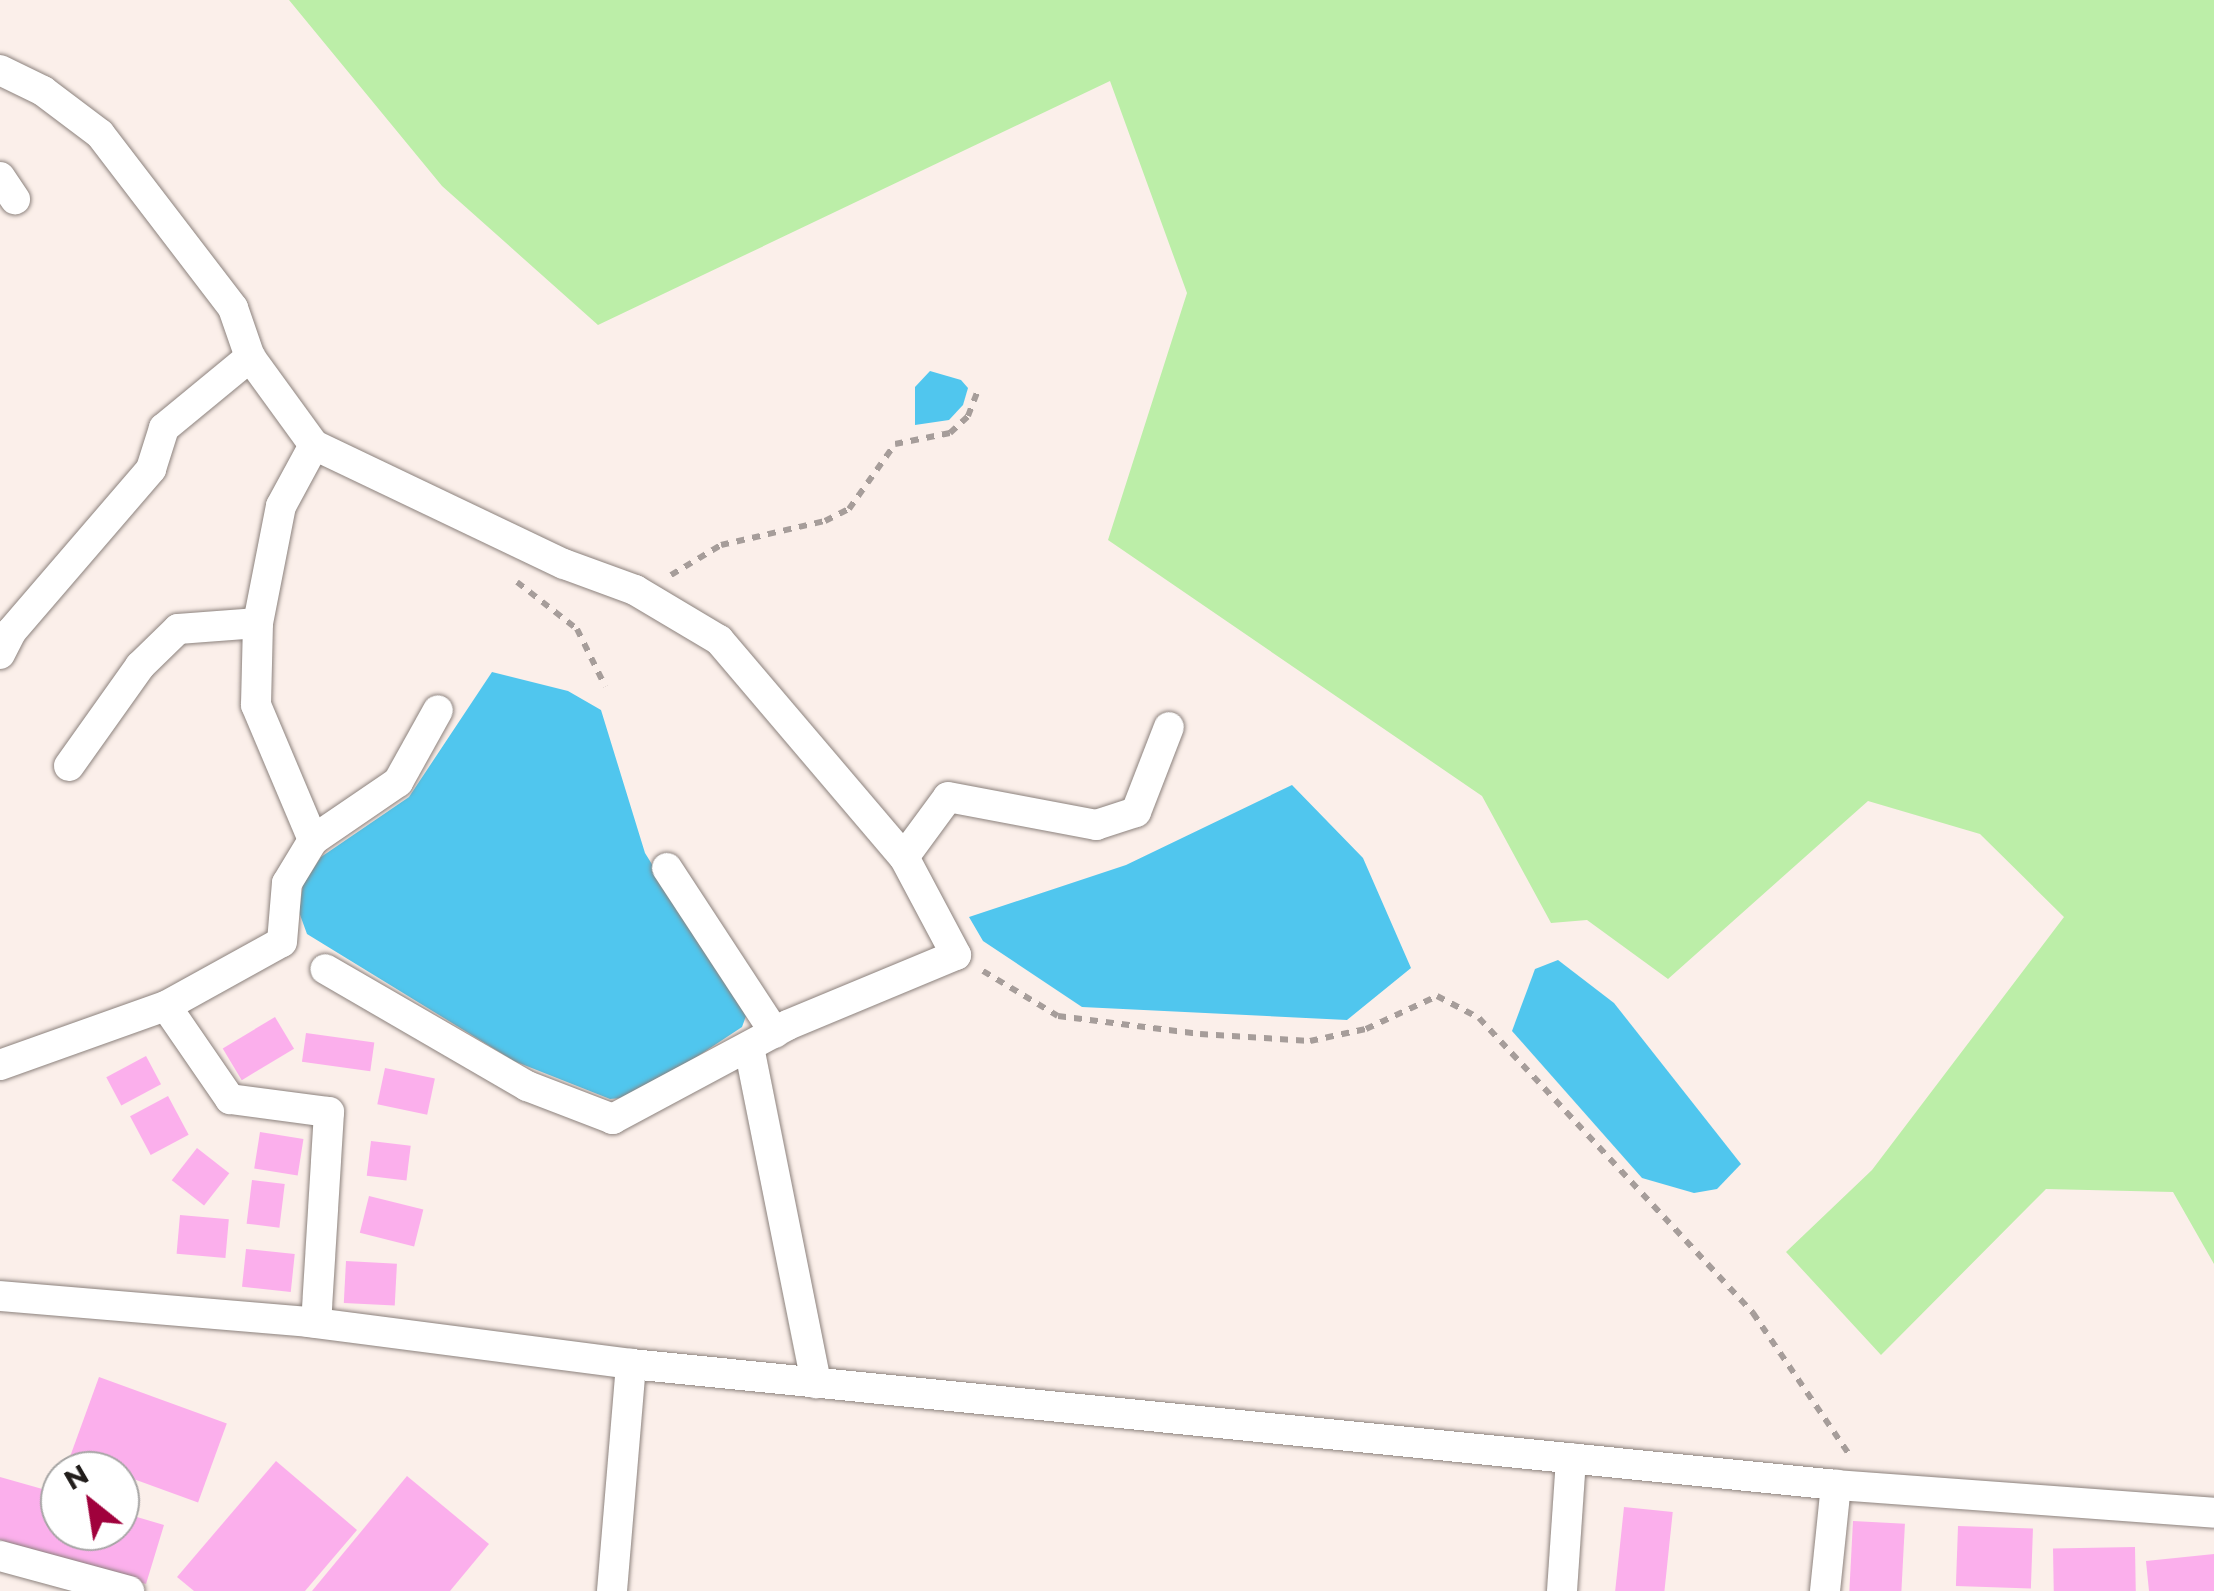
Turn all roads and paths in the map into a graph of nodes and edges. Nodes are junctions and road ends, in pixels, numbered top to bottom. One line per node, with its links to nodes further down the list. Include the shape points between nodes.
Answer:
1 (0, 70): 2 (street, via 43,91 100,134 233,308)
2 (250, 358): 4 (street); 8 (street, via 164,428 151,469 11,632)
3 (980, 388): 6 (path, via 968,416 950,433 895,444 850,509 721,546 673,575 644,578)
4 (314, 444): 6 (street, via 564,564); 7 (street, via 280,506)
5 (501, 570): 9 (path, via 577,629)
6 (636, 590): 14 (street, via 720,640)
7 (258, 623): 12 (street, via 178,630 140,666); 13 (street, via 256,704)
8 (0, 654)
9 (605, 686)
10 (438, 710): 13 (street, via 398,782)
11 (1169, 727): 14 (street, via 1136,812 1096,825 948,797)
12 (69, 766)
13 (314, 840): 18 (street, via 287,882 282,942)
14 (904, 857): 16 (street)
15 (666, 868): 19 (street)
16 (956, 956): 19 (street); 27 (path, via 1058,1016 1182,1032 1310,1041 1366,1029 1437,996 1480,1018 1753,1313 1825,1410)
17 (325, 969): 19 (street, via 527,1086 613,1119)
18 (166, 1006): 20 (street); 22 (street, via 230,1099 329,1112)
19 (762, 1040): 24 (street)
20 (0, 1065)
21 (0, 1296): 22 (street)
22 (316, 1324): 23 (street)
23 (631, 1364): 24 (street); 31 (street)
24 (816, 1383): 25 (street)
25 (1572, 1458): 26 (street); 32 (street)
26 (1836, 1485): 27 (street); 33 (street)
27 (1867, 1485): 28 (street)
28 (2214, 1513)
29 (0, 1556): 30 (street)
30 (129, 1591)
31 (612, 1591)
32 (1562, 1591)
33 (1825, 1591)

